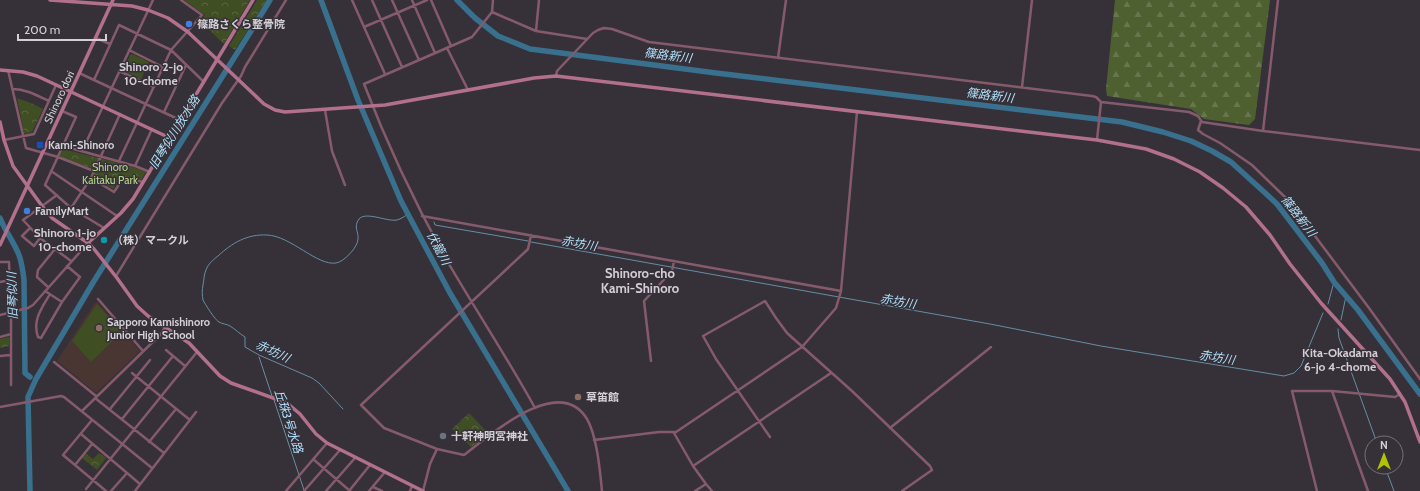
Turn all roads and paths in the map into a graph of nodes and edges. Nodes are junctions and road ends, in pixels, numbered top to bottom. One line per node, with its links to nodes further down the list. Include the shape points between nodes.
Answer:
1 (50, 0): 18 (street)
2 (113, 0): 19 (street, Shinoro dori)
3 (153, 0): 21 (street)
4 (181, 0): 27 (street, via 202,15)
5 (253, 0): 38 (street)
6 (286, 0): 49 (street)
7 (352, 0): 25 (street)
8 (372, 0): 24 (street)
9 (392, 0): 23 (street)
10 (412, 0): 20 (street)
11 (427, 0): 20 (street)
12 (431, 0): 32 (street)
13 (493, 0): 22 (street)
14 (539, 0): 26 (street)
15 (786, 0): 37 (street)
16 (1032, 0): 54 (street)
17 (1278, 0): 74 (street)
18 (81, 1): 19 (street)
19 (111, 5): 21 (street); 29 (street, Shinoro dori)
20 (414, 5): 23 (street); 36 (street)
21 (148, 10): 27 (street, via 168,18); 28 (street)
22 (492, 12): 26 (street); 32 (street, via 473,36)
23 (398, 13): 24 (street); 39 (street)
24 (381, 20): 25 (street); 42 (street)
25 (364, 27): 47 (street)
26 (536, 31): 30 (street)
27 (188, 32): 35 (street); 38 (street)
28 (137, 34): 31 (street, via 119,25); 34 (street); 35 (street)
29 (96, 38): 31 (street); 46 (street, Shinoro dori)
30 (588, 39): 37 (street, via 593,32 604,28 649,42); 48 (street, via 558,70)
31 (110, 44): 50 (street)
32 (451, 46): 33 (street)
33 (447, 48): 36 (street); 57 (street)
34 (129, 50): 41 (street); 45 (street)
35 (171, 50): 40 (street); 41 (street)
36 (435, 53): 39 (street)
37 (778, 58): 54 (street)
38 (218, 60): 49 (street); 51 (street)
39 (418, 60): 42 (street)
40 (186, 65): 51 (street); 66 (street)
41 (163, 67): 53 (street)
42 (402, 67): 47 (street)
43 (0, 70): 44 (street)
44 (8, 70): 52 (street, via 37,76); 56 (street)
45 (119, 71): 53 (street); 55 (street)
46 (79, 73): 50 (street); 58 (street, Shinoro dori)
47 (385, 74): 63 (street, via 364,84)
48 (556, 76): 57 (street); 67 (street)
49 (237, 78): 64 (street, via 264,104 275,110); 111 (street)
50 (94, 80): 55 (street)
51 (204, 82): 69 (street)
52 (56, 85): 58 (street); 59 (street)
53 (154, 87): 61 (street)
54 (1022, 87): 60 (street, via 1092,96)
55 (111, 88): 61 (street); 62 (street)
56 (13, 89): 59 (street, via 32,93); 75 (street)
57 (468, 90): 63 (street)
58 (71, 92): 62 (street); 65 (street, Shinoro dori)
59 (49, 101): 75 (street, via 34,134)
60 (1101, 102): 70 (street, via 1189,112); 78 (street)
61 (146, 104): 66 (street); 72 (street)
62 (103, 106): 68 (street); 81 (street)
63 (372, 106): 64 (street); 99 (street)
64 (324, 110): 92 (street, via 330,146)
65 (62, 111): 79 (street, via 76,117); 82 (street, Shinoro dori)
66 (164, 112): 69 (street)
67 (857, 112): 78 (street); 116 (street)
68 (120, 114): 72 (street); 83 (street)
69 (181, 120): 76 (street)
70 (1201, 120): 74 (street); 141 (street, via 1198,130 1252,165 1288,200)
71 (0, 122): 77 (street)
72 (137, 122): 73 (street); 85 (street)
73 (152, 129): 76 (street); 86 (street)
74 (1263, 131): 80 (street)
75 (23, 136): 77 (street); 82 (street, via 26,148)
76 (170, 138): 89 (street)
77 (4, 140): 93 (street, via 14,166)
78 (1097, 140): 146 (street, via 1146,149 1174,159 1200,172 1246,207 1321,303)
79 (63, 146): 81 (street); 84 (street)
80 (1420, 150)
81 (82, 151): 83 (street)
82 (43, 153): 84 (street); 93 (street, Shinoro dori)
83 (100, 156): 85 (street); 88 (street)
84 (58, 158): 87 (street); 88 (street)
85 (119, 161): 86 (street)
86 (135, 166): 89 (street)
87 (51, 171): 94 (street); 95 (street, via 45,185)
88 (94, 171): 90 (street)
89 (150, 172): 91 (street)
90 (91, 178): 91 (street, via 114,192 124,177); 94 (street)
91 (144, 182): 98 (street)
92 (345, 185)
93 (27, 186): 96 (street); 105 (street, Shinoro dori)
94 (81, 192): 97 (street); 98 (street)
95 (56, 195): 96 (street); 97 (street)
96 (42, 206): 100 (street, via 23,220); 104 (street, via 52,218)
97 (71, 208): 101 (street)
98 (118, 216): 101 (street)
99 (422, 216): 102 (street); 120 (street)
100 (30, 228): 103 (street); 103 (street, via 22,236 34,246)
101 (104, 228): 104 (street)
102 (531, 235): 109 (street); 120 (street, via 528,249)
103 (40, 238): 106 (street)
104 (88, 243): 107 (street); 111 (street)
105 (0, 245)
106 (55, 250): 107 (street); 114 (street, via 38,270 37,276)
107 (71, 261): 110 (street)
108 (0, 262): 112 (street, via 9,262)
109 (674, 262): 116 (street); 135 (street, via 672,270 644,301)
110 (67, 266): 114 (street); 119 (street, via 80,277)
111 (116, 276): 123 (street, via 137,306)
112 (10, 280): 113 (street); 121 (street)
113 (0, 282)
114 (48, 287): 115 (street)
115 (45, 291): 117 (street); 121 (street, via 33,305)
116 (840, 292): 126 (street, via 836,308)
117 (50, 294): 119 (street); 119 (street, via 37,318 38,337 41,338)
118 (98, 298): 129 (street)
119 (62, 302)
120 (470, 302): 150 (street); 171 (street, via 361,406 384,428)
121 (12, 312): 122 (street); 124 (street)
122 (0, 315)
123 (165, 327): 129 (street); 130 (street, via 185,340)
124 (11, 334): 125 (street); 131 (street)
125 (0, 337)
126 (802, 347): 139 (street); 144 (street); 144 (street, via 787,333 765,301 702,336)
127 (992, 347): 159 (street)
128 (166, 350): 133 (street)
129 (143, 351): 147 (street)
130 (197, 352): 137 (street); 167 (street, via 220,376 288,403)
131 (10, 355): 132 (street); 142 (street)
132 (0, 356)
133 (173, 356): 137 (street); 143 (street)
134 (150, 360): 140 (street)
135 (651, 361)
136 (54, 362): 147 (street)
137 (185, 366): 148 (street)
138 (132, 373): 140 (street)
139 (831, 373): 158 (street); 159 (street)
140 (137, 376): 143 (street); 151 (street)
141 (1420, 379)
142 (11, 385)
143 (149, 387): 148 (street); 155 (street)
144 (738, 390): 158 (street); 161 (street)
145 (1332, 391): 146 (street, via 1395,397); 205 (street, via 1292,391); 206 (street)
146 (1400, 393): 166 (street)
147 (96, 397): 151 (street); 153 (street)
148 (161, 397): 152 (street); 160 (street)
149 (0, 407): 153 (street, via 61,396)
150 (534, 408): 164 (street, via 554,402 568,404 586,418); 171 (street, via 500,428 464,456)
151 (110, 409): 155 (street)
152 (176, 409): 157 (street); 165 (street)
153 (82, 411): 156 (street)
154 (196, 412): 157 (street)
155 (122, 419): 160 (street)
156 (92, 420): 162 (street); 169 (street)
157 (190, 420): 172 (street)
158 (760, 422): 163 (street); 178 (street)
159 (890, 428): 204 (street, via 932,470)
160 (135, 430): 165 (street); 169 (street)
161 (674, 433): 164 (street, via 659,432); 178 (street)
162 (81, 434): 168 (street); 176 (street, via 63,455)
163 (770, 437)
164 (594, 440): 201 (street)
165 (149, 442): 172 (street)
166 (1420, 442)
167 (327, 443): 170 (street); 175 (street)
168 (92, 444): 174 (street); 176 (street)
169 (122, 444): 174 (street); 179 (street)
170 (340, 450): 173 (street); 180 (street)
171 (437, 450): 200 (street, via 430,464)
172 (164, 454): 179 (street)
173 (355, 458): 177 (street); 183 (street)
174 (110, 459): 182 (street); 184 (street)
175 (313, 459): 180 (street); 193 (street)
176 (75, 465): 184 (street)
177 (370, 465): 181 (street); 196 (street)
178 (693, 466): 186 (street)
179 (152, 468): 185 (street)
180 (324, 469): 183 (street); 194 (street)
181 (385, 472): 187 (street); 188 (street)
182 (127, 473): 185 (street); 191 (street)
183 (336, 479): 195 (street); 196 (street)
184 (93, 480): 189 (street); 190 (street)
185 (140, 484): 192 (street)
186 (706, 484): 202 (street); 203 (street)
187 (412, 486): 199 (street); 200 (street)
188 (373, 487): 197 (street); 198 (street)
189 (86, 490)
190 (106, 491)
191 (111, 491)
192 (135, 491)
193 (286, 491)
194 (305, 491)
195 (326, 491)
196 (349, 491)
197 (369, 491)
198 (382, 491)
199 (410, 491)
200 (423, 491)
201 (602, 491)
202 (695, 491)
203 (712, 491)
204 (902, 491)
205 (1317, 491)
206 (1368, 491)

